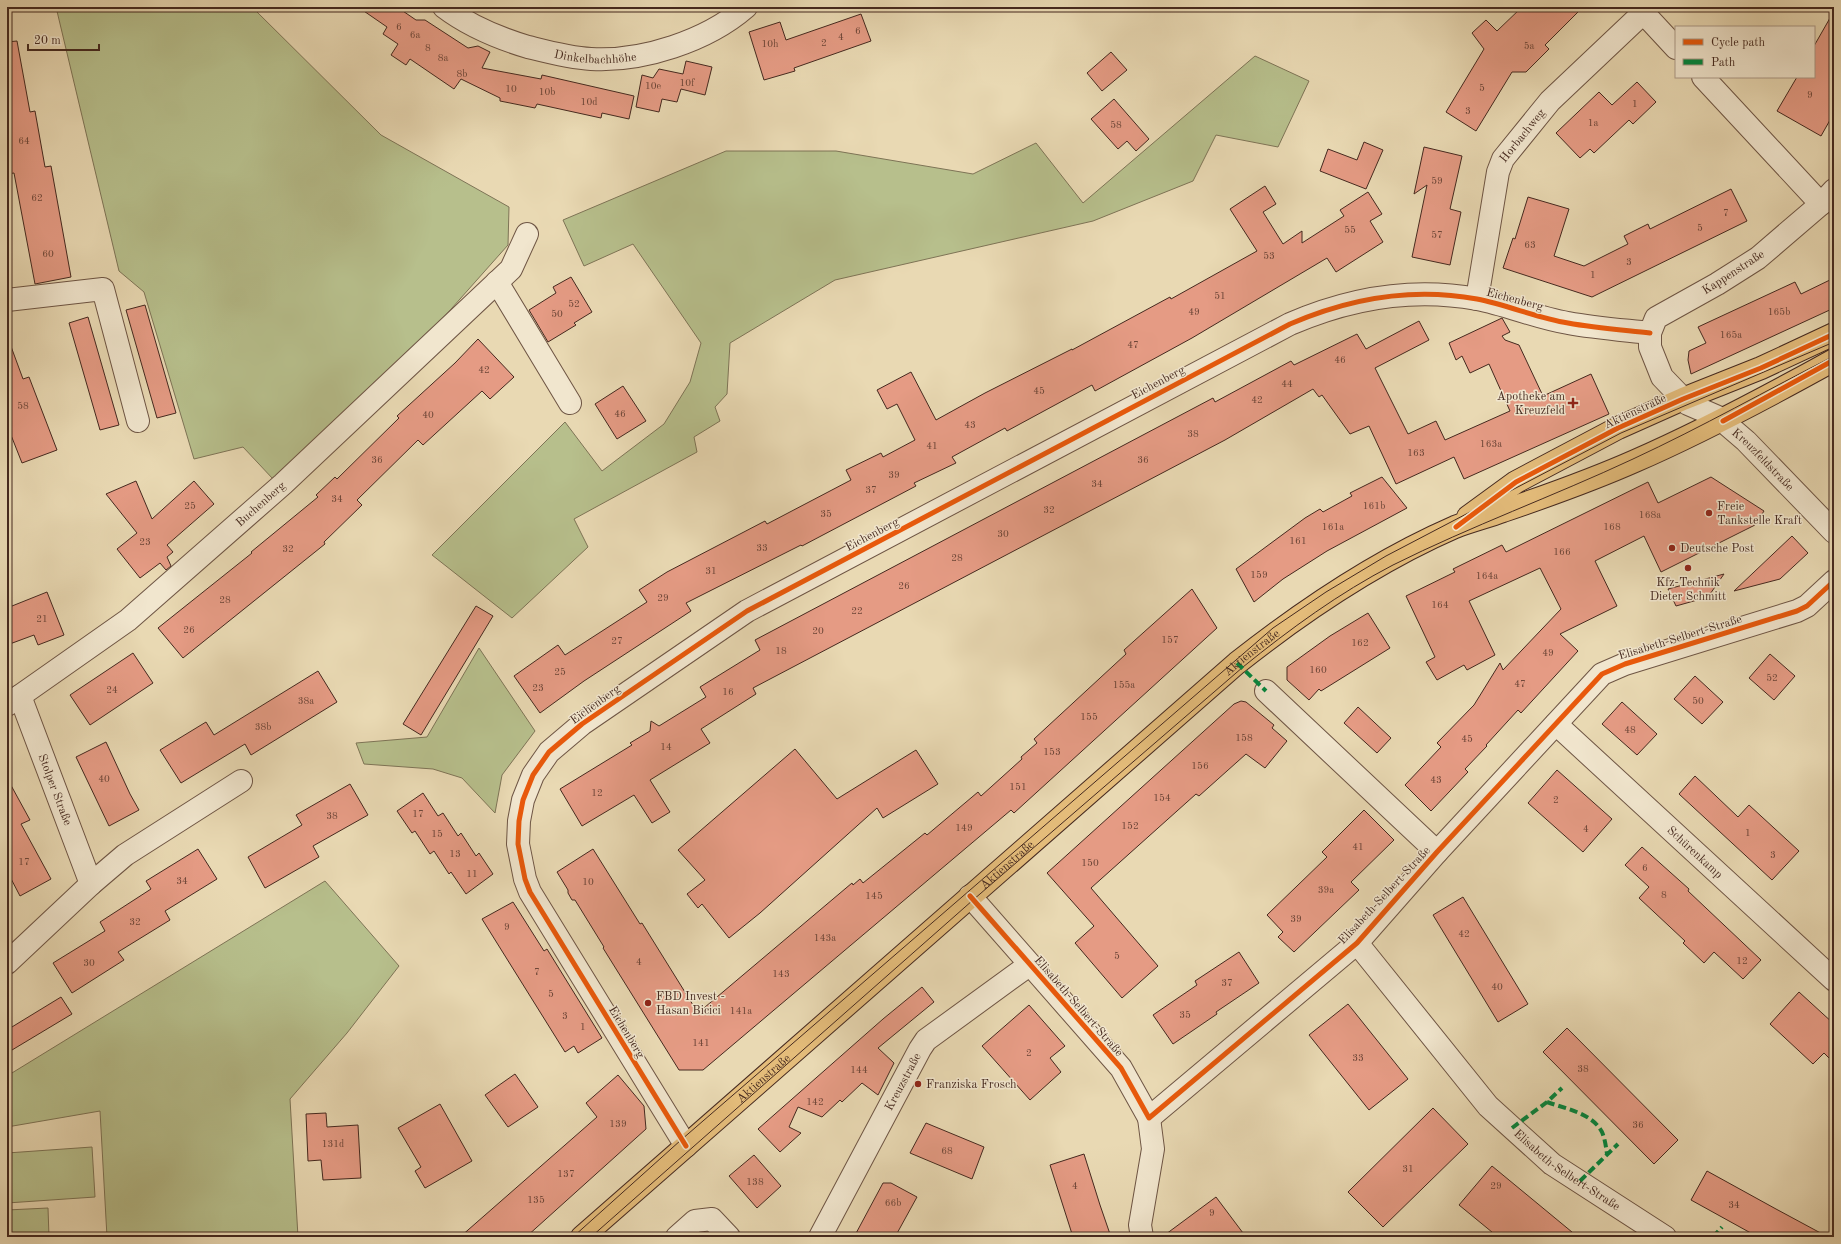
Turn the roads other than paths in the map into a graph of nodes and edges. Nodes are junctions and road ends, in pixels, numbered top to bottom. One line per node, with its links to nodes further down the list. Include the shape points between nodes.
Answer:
1 (444, 7): 2 (street, Dinkelbachhöhe, via 469,24 508,41 572,57 591,59 610,59 655,52 710,31)
2 (746, 7)
3 (1641, 10): 4 (street, Horbachweg); 9 (street, Horbachweg, via 1550,101 1504,158 1498,172)
4 (1675, 47)
5 (1704, 78): 6 (street)
6 (1827, 197): 11 (street, Kappenstraße, via 1758,258 1656,318)
7 (527, 234): 8 (street, Buchenberg, via 511,270)
8 (497, 282): 15 (street); 22 (street, Buchenberg, via 283,484 128,620)
9 (1477, 299): 11 (street, Eichenberg, via 1567,323); 33 (street, Eichenberg, via 1427,294 1382,297 1342,304 1290,324 747,611 582,724 548,752 533,775 523,800 519,821 518,844 525,879 530,892)
10 (7, 300): 16 (street, via 103,289)
11 (1650, 333): 14 (street, via 1650,347 1654,360 1662,376)
12 (1834, 334): 14 (main road, Aktienstraße, via 1761,368)
13 (1834, 360): 17 (main road, Aktienstraße)
14 (1683, 399): 17 (street, Kreuzfeldstraße); 18 (main road, Aktienstraße, via 1618,428 1516,482)
15 (570, 403)
16 (138, 421)
17 (1723, 421): 18 (main road, Aktienstraße, via 1556,493); 19 (street, Kreuzfeldstraße, via 1746,441)
18 (1456, 527): 27 (main road, Aktienstraße, via 1390,560 1276,632 1237,663)
19 (1834, 532)
20 (1834, 581): 23 (street, Elisabeth-Selbert-Straße, via 1807,606 1797,611 1612,668 1602,674)
21 (1266, 691): 25 (street)
22 (13, 701): 26 (street, Stolper Straße)
23 (1556, 724): 25 (street, Elisabeth-Selbert-Straße); 31 (street, Schürenkamp)
24 (241, 781): 26 (street, via 125,855)
25 (1437, 852): 28 (street, Elisabeth-Selbert-Straße)
26 (88, 887): 29 (street)
27 (970, 896): 30 (street, Elisabeth-Selbert-Straße); 33 (main road, Aktienstraße)
28 (1357, 943): 32 (street, Elisabeth-Selbert-Straße); 39 (street, Elisabeth-Selbert-Straße, via 1488,1106 1552,1164)
29 (7, 963)
30 (1029, 965): 32 (street, Elisabeth-Selbert-Straße, via 1121,1068); 37 (street, Kreuzstraße, via 926,1040)
31 (1834, 980)
32 (1149, 1118): 38 (street, Elisabeth-Selbert-Straße, via 1152,1149 1140,1225)
33 (686, 1146): 34 (main road, Aktienstraße)
34 (584, 1236)
35 (677, 1237): 36 (street, via 695,1221 712,1219)
36 (729, 1237)
37 (820, 1237)
38 (1142, 1237)
39 (1665, 1237)

